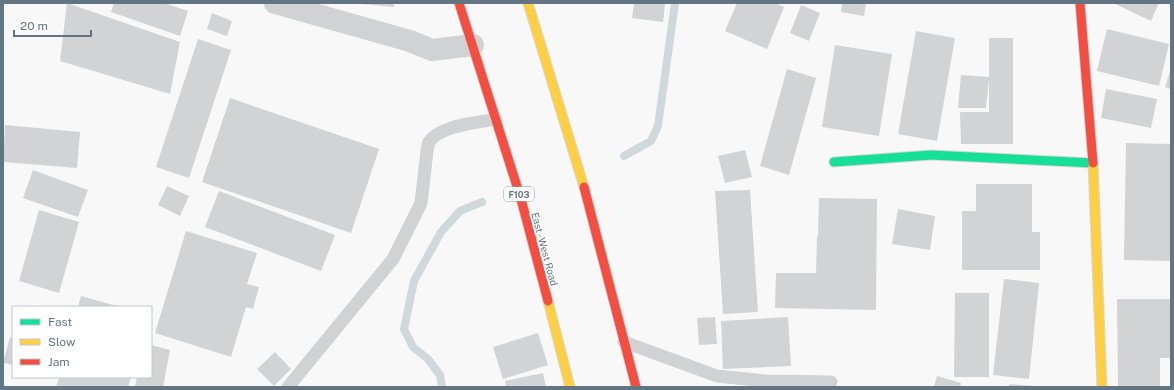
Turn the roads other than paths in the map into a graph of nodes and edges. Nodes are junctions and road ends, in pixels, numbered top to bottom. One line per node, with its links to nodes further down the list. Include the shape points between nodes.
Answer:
1 (275, 3): 5 (street, via 410,41 432,50)
2 (459, 3): 5 (main road, East - West Road / F103)
3 (528, 3): 9 (main road, via 578,167)
4 (1080, 3): 8 (main road)
5 (473, 45): 6 (main road, East - West Road / F103)
6 (496, 119): 11 (lane, via 444,129 429,142 421,203 393,259); 12 (main road, East - West Road / F103, via 521,199)
7 (834, 162): 8 (main road, via 931,155)
8 (1093, 163): 14 (main road)
9 (624, 342): 10 (lane, via 717,376 766,381); 13 (main road)
10 (831, 382)
11 (288, 387)
12 (570, 387)
13 (636, 387)
14 (1102, 387)

